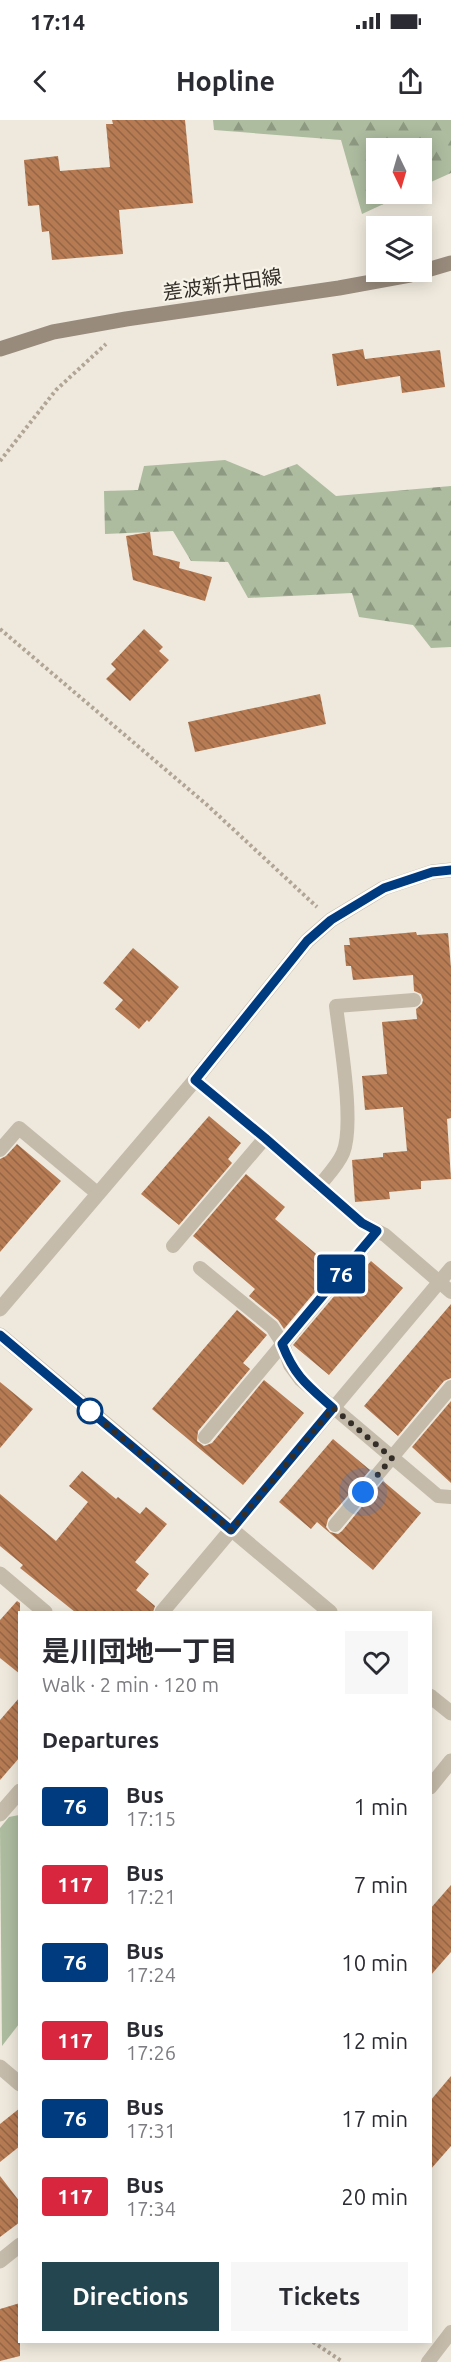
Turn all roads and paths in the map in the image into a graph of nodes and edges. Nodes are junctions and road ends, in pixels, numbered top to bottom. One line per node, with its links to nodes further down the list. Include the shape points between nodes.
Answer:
1 (451, 263): 2 (main road, 差波新井田線, via 339,288)
2 (113, 321): 3 (main road, 差波新井田線, via 53,332); 4 (path, via 107,344 56,390)
3 (0, 349)
4 (0, 461)
5 (0, 629): 7 (path, via 206,804)
6 (451, 870): 7 (street, via 384,888)
7 (331, 920): 9 (street, via 307,941)
8 (414, 1000): 12 (lane, via 336,1006 347,1096 346,1145)
9 (195, 1080): 10 (lane); 13 (street)
10 (265, 1138): 12 (lane); 15 (lane)
11 (0, 1150): 13 (lane, via 19,1128)
12 (319, 1186): 14 (lane)
13 (97, 1193): 20 (street)
14 (377, 1231): 18 (lane); 22 (lane)
15 (173, 1246)
16 (200, 1268): 22 (lane, via 272,1327)
17 (451, 1268): 18 (lane)
18 (440, 1282): 19 (lane); 24 (lane)
19 (451, 1292)
20 (0, 1308)
21 (0, 1335): 29 (street)
22 (282, 1344): 24 (lane, via 301,1380); 25 (lane)
23 (451, 1387): 26 (lane)
24 (333, 1408): 26 (lane); 29 (lane)
25 (205, 1437)
26 (392, 1458): 27 (lane, via 438,1496); 28 (lane)
27 (451, 1497)
28 (335, 1525)
29 (231, 1530): 32 (street); 33 (street)
30 (0, 1574): 31 (street)
31 (44, 1611)
32 (163, 1611)
33 (329, 1611)
34 (432, 1698): 35 (street)
35 (451, 1713)
36 (451, 1761): 37 (street)
37 (432, 1785)
38 (18, 1793): 39 (street)
39 (0, 1815)
40 (1, 2069): 41 (street)
41 (18, 2082)
42 (18, 2247): 43 (street)
43 (0, 2261)
44 (451, 2332): 47 (lane)
45 (314, 2343): 46 (path)
46 (343, 2362)
47 (428, 2362)

